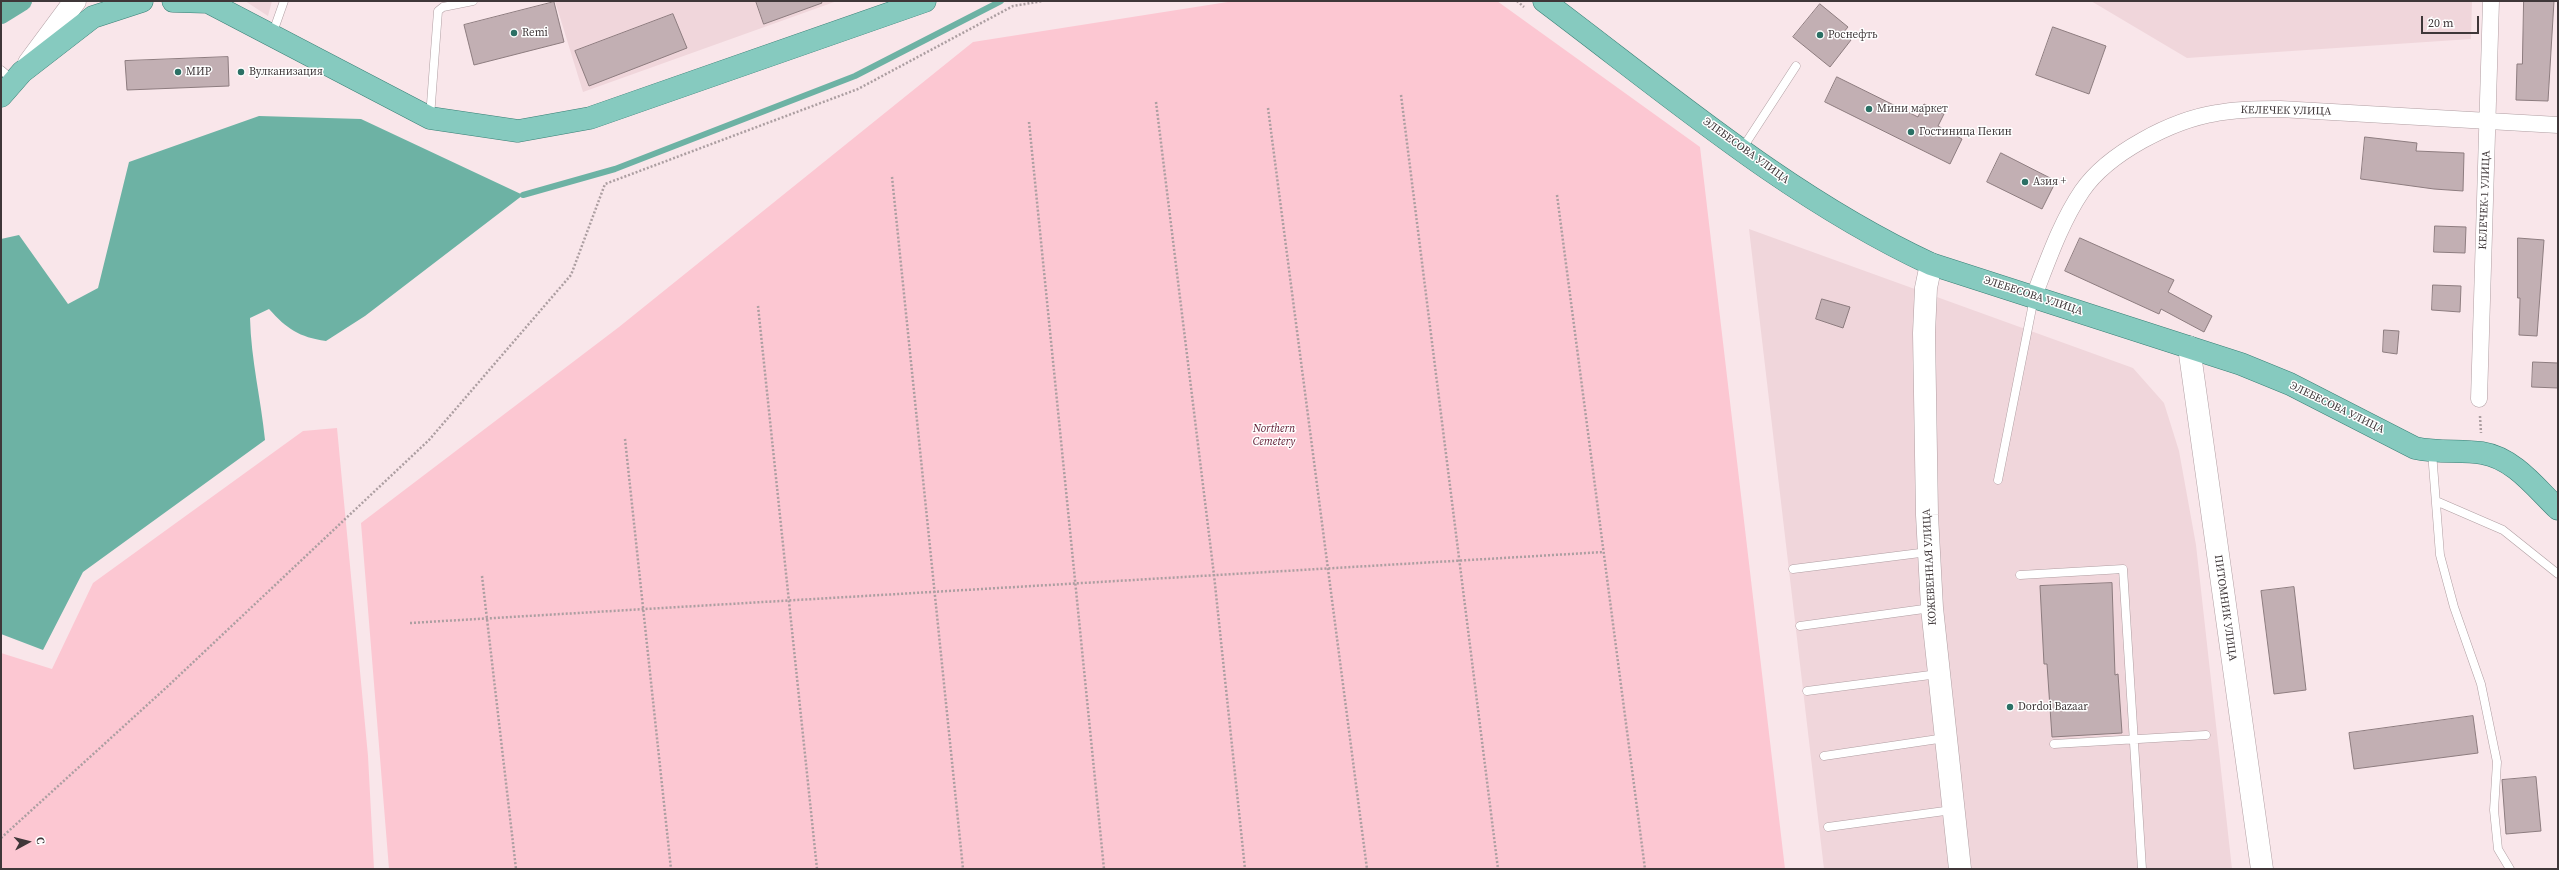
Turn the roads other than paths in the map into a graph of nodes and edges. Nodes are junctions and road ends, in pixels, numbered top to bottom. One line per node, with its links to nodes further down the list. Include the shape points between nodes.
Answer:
1 (74, 1): 12 (street)
2 (142, 1): 12 (main road, via 93,16)
3 (173, 1): 9 (main road)
4 (284, 1): 10 (lane)
5 (473, 1): 13 (lane, via 443,7 438,11)
6 (925, 1): 13 (main road, via 590,118 518,130)
7 (1544, 1): 16 (main road, ЭЛЕБЕСОВА УЛИЦА)
8 (2491, 1): 14 (street, КЕЛЕЧЕК-1 УЛИЦА)
9 (207, 2): 10 (main road)
10 (272, 36): 13 (main road)
11 (1796, 66): 16 (lane)
12 (10, 80)
13 (430, 118)
14 (2488, 121): 15 (street, КЕЛЕЧЕК УЛИЦА); 18 (street, КЕЛЕЧЕК УЛИЦА, via 2280,109 2248,109 2190,119 2163,130 2115,158 2083,189 2072,208); 20 (street, КЕЛЕЧЕК-1 УЛИЦА)
15 (2558, 125)
16 (1742, 149): 17 (main road, ЭЛЕБЕСОВА УЛИЦА, via 1858,227)
17 (1931, 264): 18 (main road, ЭЛЕБЕСОВА УЛИЦА); 25 (street, КОЖЕВЕННАЯ УЛИЦА, via 1926,288 1924,333)
18 (2034, 296): 19 (main road, ЭЛЕБЕСОВА УЛИЦА); 22 (lane)
19 (2189, 347): 21 (main road, ЭЛЕБЕСОВА УЛИЦА, via 2290,384 2415,448); 42 (street, ПИТОМНИК УЛИЦА)
20 (2479, 399)
21 (2432, 452): 23 (lane); 24 (main road, ЭЛЕБЕСОВА УЛИЦА, via 2482,453 2509,463)
22 (1998, 480)
23 (2436, 501): 27 (lane, via 2502,530); 43 (lane, via 2440,555 2454,607 2482,684 2497,762 2494,810 2498,849)
24 (2558, 509)
25 (1929, 552): 26 (lane); 29 (street, КОЖЕВЕННАЯ УЛИЦА)
26 (1793, 569)
27 (2558, 574)
28 (2020, 575): 35 (lane, via 2123,569)
29 (1932, 608): 30 (lane); 31 (street, КОЖЕВЕННАЯ УЛИЦА)
30 (1800, 626)
31 (1938, 674): 32 (lane); 34 (street, КОЖЕВЕННАЯ УЛИЦА)
32 (1807, 691)
33 (2206, 735): 35 (lane)
34 (1945, 738): 37 (lane); 38 (street, КОЖЕВЕННАЯ УЛИЦА)
35 (2134, 739): 36 (lane); 41 (lane)
36 (2054, 744)
37 (1824, 756)
38 (1953, 809): 39 (lane); 40 (street, КОЖЕВЕННАЯ УЛИЦА)
39 (1828, 827)
40 (1960, 869)
41 (2142, 869)
42 (2262, 869)
43 (2510, 869)

